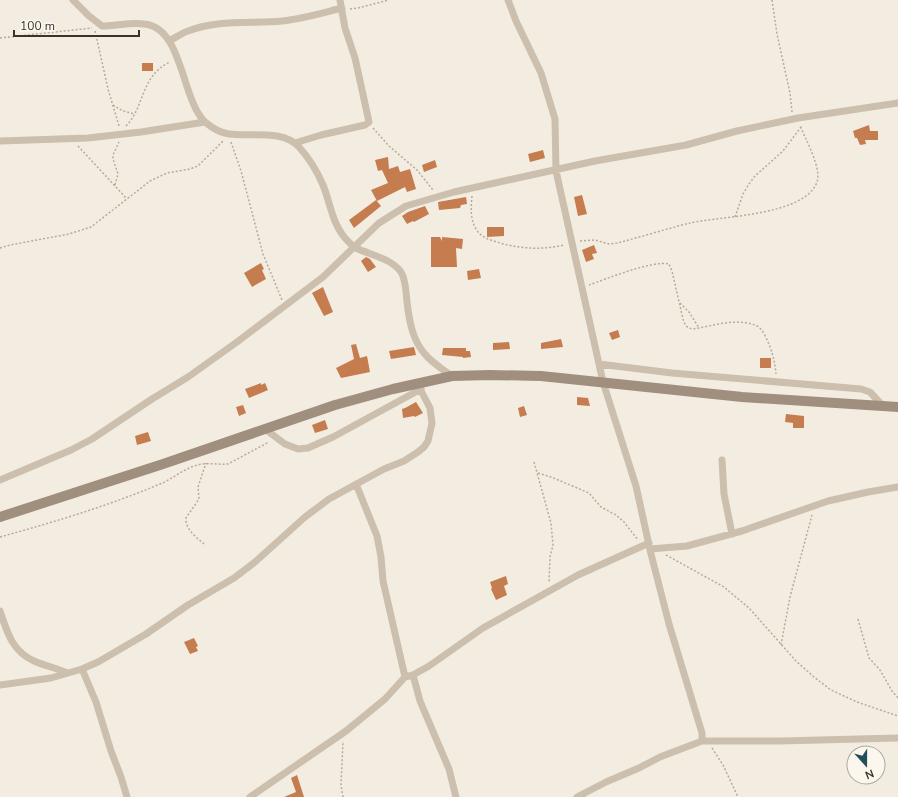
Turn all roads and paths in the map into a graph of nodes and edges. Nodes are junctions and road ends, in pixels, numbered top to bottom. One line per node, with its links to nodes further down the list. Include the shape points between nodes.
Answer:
1 (73, 0): 8 (street, via 102,26 145,24 163,32)
2 (340, 0): 6 (street)
3 (389, 0): 6 (path, via 358,8)
4 (508, 0): 22 (street, via 541,73 555,119)
5 (772, 0): 13 (path)
6 (342, 8): 8 (street, via 286,20 204,26 187,31); 15 (street)
7 (0, 38): 11 (path, via 94,27)
8 (170, 41): 9 (street)
9 (177, 58): 12 (path, via 166,63 149,81); 14 (street, via 195,106)
10 (898, 103): 13 (street)
11 (113, 105): 12 (path); 17 (path)
12 (135, 114): 17 (path)
13 (794, 119): 16 (path); 22 (street, via 686,145 595,161)
14 (205, 122): 17 (street); 18 (street)
15 (369, 122): 21 (street); 25 (path, via 379,136 417,170)
16 (801, 127): 27 (path, via 783,151 749,184); 27 (path, via 817,170 817,182 812,190 803,198 780,208)
17 (120, 132): 19 (street); 23 (path, via 113,155 118,174)
18 (229, 135): 21 (street, via 279,137); 26 (path, via 198,166 159,176); 33 (path, via 263,254)
19 (71, 139): 20 (street); 23 (path)
20 (0, 141)
21 (295, 143): 29 (street, via 317,172 338,227)
22 (556, 171): 24 (street); 28 (street)
23 (114, 185): 26 (path)
24 (473, 188): 25 (street); 28 (path, via 473,223 483,237 528,249)
25 (438, 196): 29 (street, via 395,212 379,223)
26 (127, 199): 30 (path, via 95,225 83,230)
27 (735, 217): 28 (path, via 690,223 617,243 609,244 595,240)
28 (572, 243): 31 (street)
29 (354, 247): 33 (street, via 323,278); 36 (street, via 391,264 401,273 409,317 418,344 429,359)
30 (0, 248)
31 (582, 287): 32 (path, via 630,271 666,263 670,266); 35 (street)
32 (679, 303): 34 (path, via 689,312); 34 (path, via 685,325 688,328)
33 (285, 306): 48 (street, via 214,359 92,439)
34 (699, 328): 38 (path, via 731,322 757,326 762,330 774,358)
35 (599, 364): 37 (street); 38 (street)
36 (452, 376): 37 (main road, via 542,376); 39 (main road)
37 (603, 382): 40 (main road, via 742,397); 56 (street, via 636,486)
38 (776, 382): 40 (street, via 861,389 870,392)
39 (419, 386): 42 (main road, via 335,405); 43 (street, via 333,437 308,448 298,449); 49 (street, via 432,415 431,428 424,447 404,461)
40 (883, 406): 41 (main road)
41 (898, 408)
42 (265, 429): 43 (street); 52 (main road)
43 (276, 438): 46 (path, via 228,464)
44 (722, 460): 53 (street, via 724,494)
45 (534, 462): 47 (path)
46 (206, 463): 54 (path, via 187,468 160,484 106,505); 55 (path, via 198,487 199,499 186,518 189,529)
47 (538, 474): 56 (path, via 589,493 601,507 616,515); 57 (path, via 551,523 553,545)
48 (0, 480)
49 (356, 484): 61 (street, via 323,503 234,578 146,634); 64 (street, via 377,536 383,582)
50 (898, 487): 51 (street)
51 (815, 505): 53 (street); 60 (path, via 797,570)
52 (0, 517)
53 (732, 534): 56 (street, via 687,546)
54 (0, 537)
55 (204, 544)
56 (649, 546): 57 (street, via 578,575); 60 (path, via 724,587 749,608); 70 (street)
57 (549, 592): 63 (street, via 483,628)
58 (0, 611): 62 (street, via 12,642 22,655)
59 (858, 619): 66 (path, via 869,658)
60 (781, 645): 67 (path, via 831,690)
61 (82, 669): 62 (street); 71 (street, via 96,702)
62 (67, 673): 65 (street, via 51,678)
63 (413, 675): 64 (street); 74 (street, via 420,701 449,769)
64 (405, 677): 68 (street, via 385,699)
65 (0, 685)
66 (898, 698)
67 (898, 716)
68 (344, 733): 72 (street); 73 (path, via 341,785)
69 (898, 738): 70 (street)
70 (705, 741): 75 (street, via 660,757); 76 (path, via 722,765)
71 (127, 797)
72 (250, 797)
73 (343, 797)
74 (456, 797)
75 (577, 797)
76 (738, 797)

